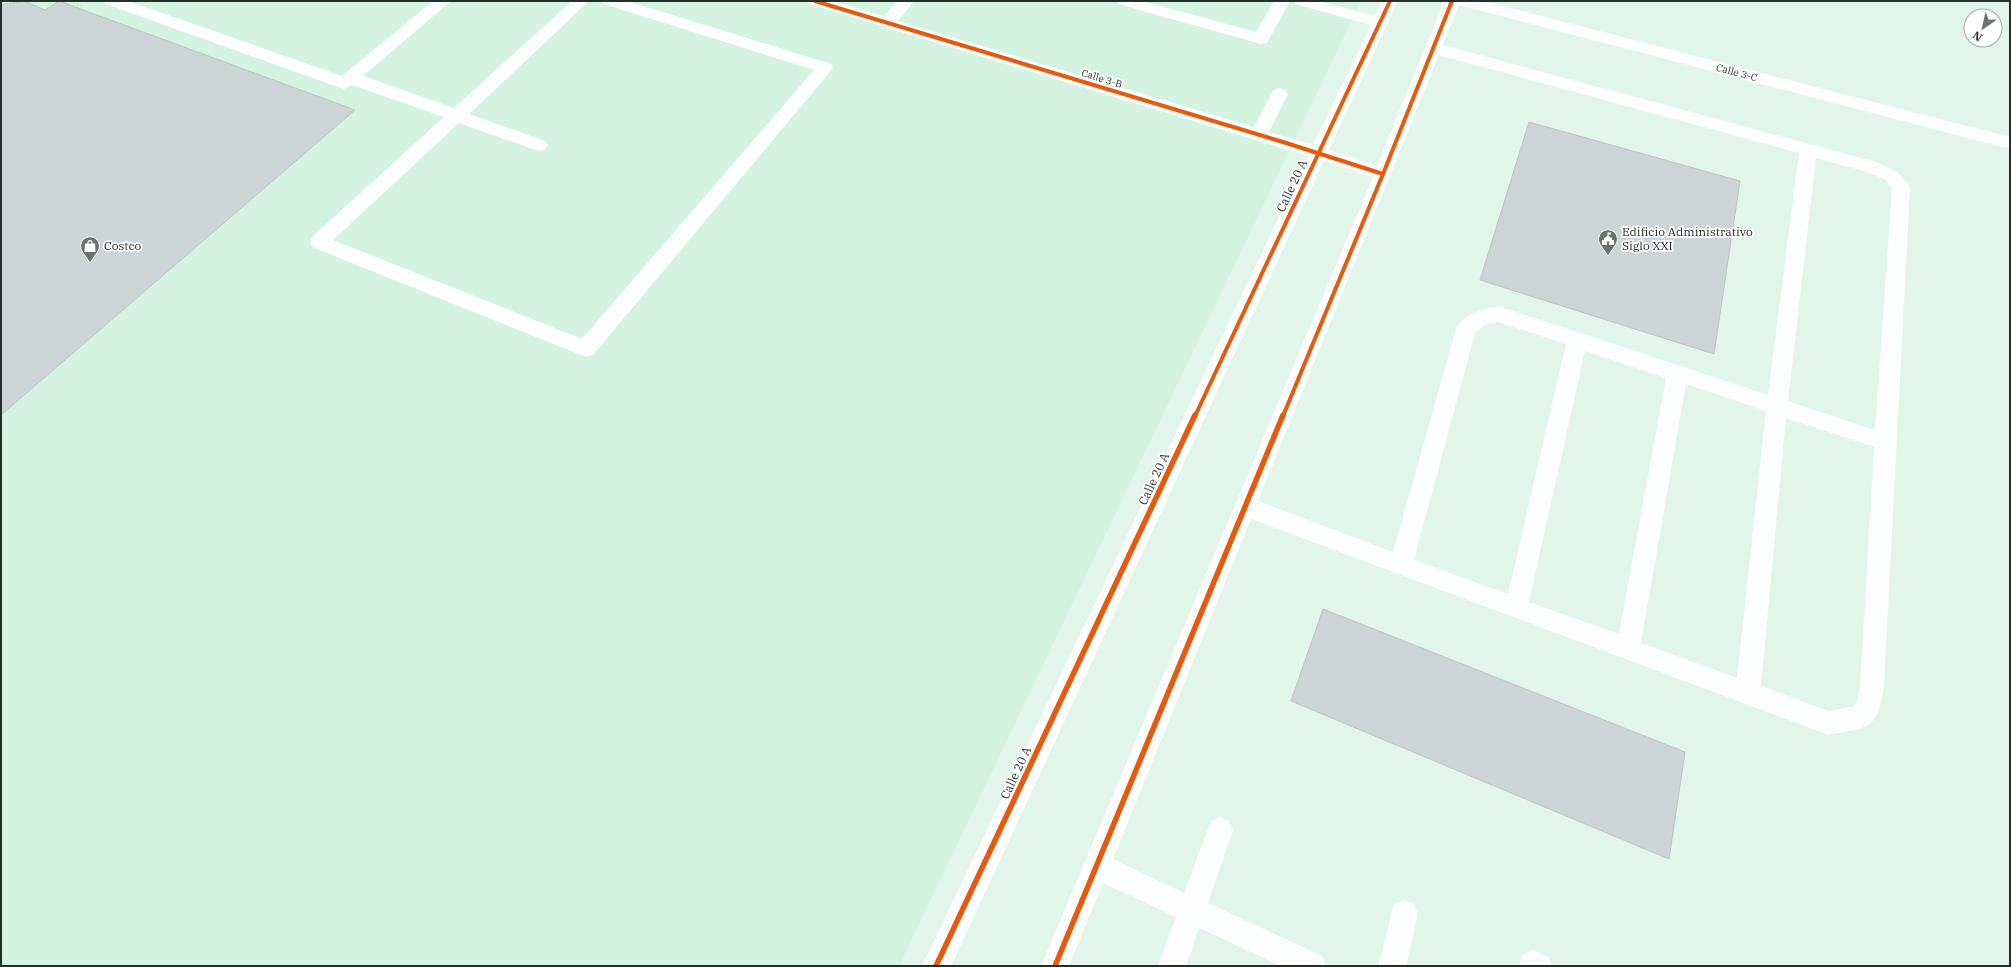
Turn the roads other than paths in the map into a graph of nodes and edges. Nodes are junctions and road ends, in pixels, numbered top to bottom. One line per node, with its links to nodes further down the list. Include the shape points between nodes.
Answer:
1 (112, 1): 16 (street, via 344,84)
2 (443, 1): 16 (street)
3 (581, 1): 18 (street)
4 (610, 1): 18 (street, via 825,68 586,349 319,242)
5 (815, 1): 14 (street, Calle 3-B)
6 (906, 1): 14 (street)
7 (1124, 1): 8 (street, via 1261,39)
8 (1282, 1)
9 (1301, 1): 13 (street)
10 (1390, 1): 13 (street, Calle 20 A)
11 (1452, 1): 15 (street)
12 (1464, 1): 20 (street, Calle 3-C)
13 (1380, 22): 23 (street, Calle 20 A)
14 (887, 23): 19 (street, Calle 3-B)
15 (1433, 48): 22 (street); 24 (street)
16 (350, 78): 18 (street)
17 (1279, 94): 19 (street)
18 (457, 115): 21 (street)
19 (1259, 135): 23 (street, Calle 3-B)
20 (2010, 143)
21 (539, 145)
22 (1808, 149): 27 (street); 28 (street, via 1870,166 1891,175 1901,188)
23 (1319, 153): 24 (street, Calle 3-B); 38 (street, Calle 20 A)
24 (1382, 174): 29 (street)
25 (1577, 340): 26 (street); 30 (street, via 1498,314 1478,319 1466,329); 31 (street)
26 (1677, 374): 27 (street); 32 (street)
27 (1777, 406): 28 (street); 33 (street)
28 (1884, 442): 33 (street, via 1869,707 1861,718 1829,723)
29 (1246, 506): 30 (street); 35 (street)
30 (1401, 565): 31 (street)
31 (1516, 608): 32 (street)
32 (1628, 649): 33 (street)
33 (1748, 693)
34 (1220, 830): 36 (street)
35 (1097, 866): 36 (street); 39 (street)
36 (1192, 910): 40 (street); 41 (street)
37 (1404, 914): 42 (street)
38 (936, 966)
39 (1055, 966)
40 (1172, 966)
41 (1312, 966)
42 (1392, 966)
43 (1533, 966): 44 (street)
44 (1538, 966)

